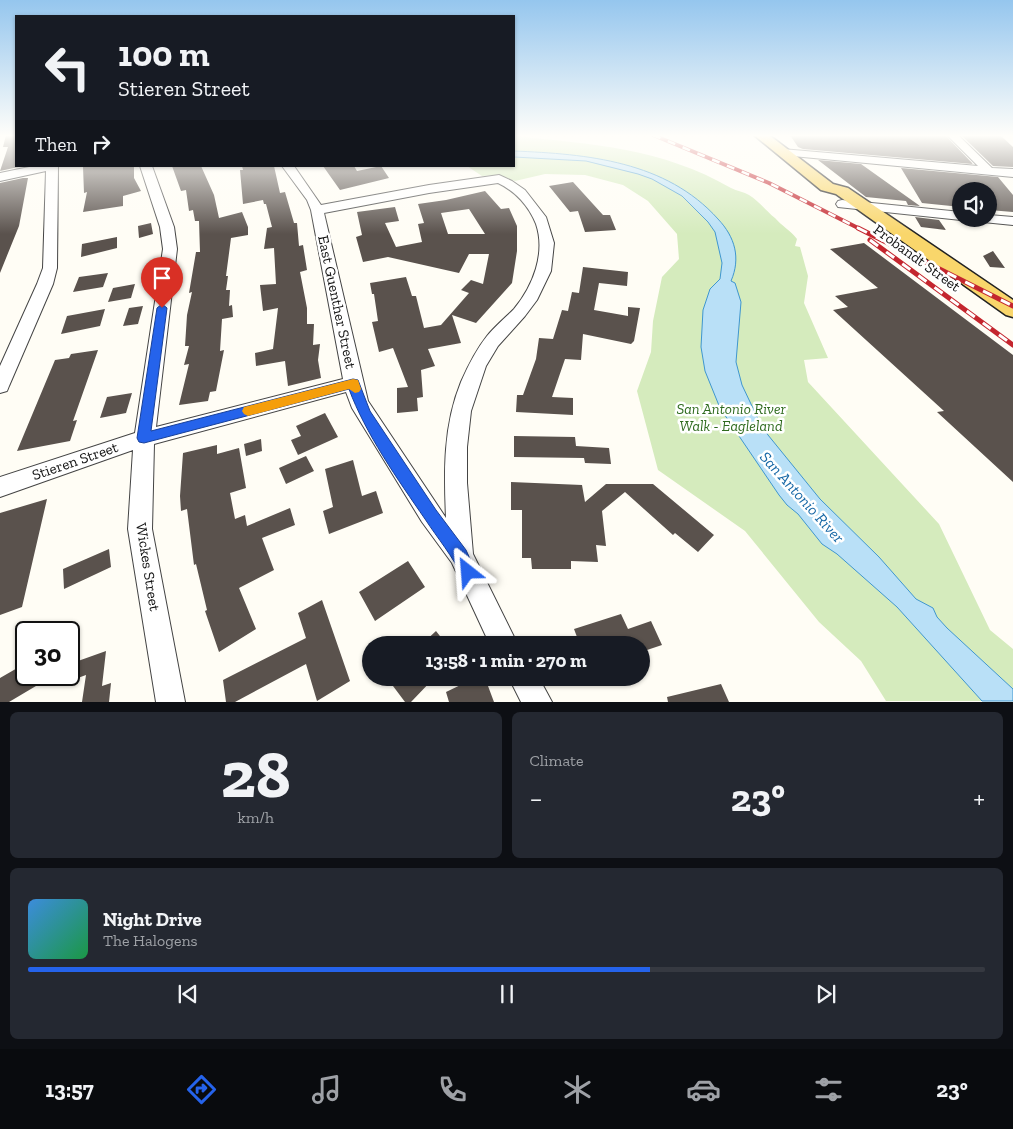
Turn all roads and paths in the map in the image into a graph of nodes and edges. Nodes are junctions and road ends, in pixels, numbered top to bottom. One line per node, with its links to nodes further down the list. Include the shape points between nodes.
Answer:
1 (43, 168): 10 (street)
2 (52, 168): 21 (street, via 50,268 46,284)
3 (147, 168): 22 (street, Wickes Street, via 167,227 170,249)
4 (289, 168): 14 (street, East Guenther Street)
5 (802, 168): 11 (main road, Probandt Street)
6 (962, 168): 8 (street)
7 (986, 168): 8 (street)
8 (988, 170): 9 (street)
9 (1013, 173)
10 (0, 176)
11 (827, 187): 12 (main road, Probandt Street, via 826,192); 13 (main road, Probandt Street, via 842,191)
12 (842, 204): 13 (street); 19 (main road, Probandt Street)
13 (863, 206): 15 (street); 18 (main road, Probandt Street)
14 (317, 210): 20 (street, East Guenther Street); 24 (street, via 498,179 511,185 535,209 545,230 548,253 537,286 528,302 491,343 470,382 461,412 454,472)
15 (952, 215)
16 (997, 220): 17 (street)
17 (1013, 221)
18 (1013, 310)
19 (1013, 327)
20 (353, 383): 22 (street, Stieren Street); 24 (street, East Guenther Street, via 364,413 430,515)
21 (0, 386)
22 (144, 438): 23 (street, Stieren Street); 27 (street, Wickes Street, via 140,529)
23 (0, 487)
24 (461, 555): 25 (street, East Guenther Street)
25 (499, 636)
26 (528, 686): 28 (street)
27 (171, 702)
28 (538, 702)

